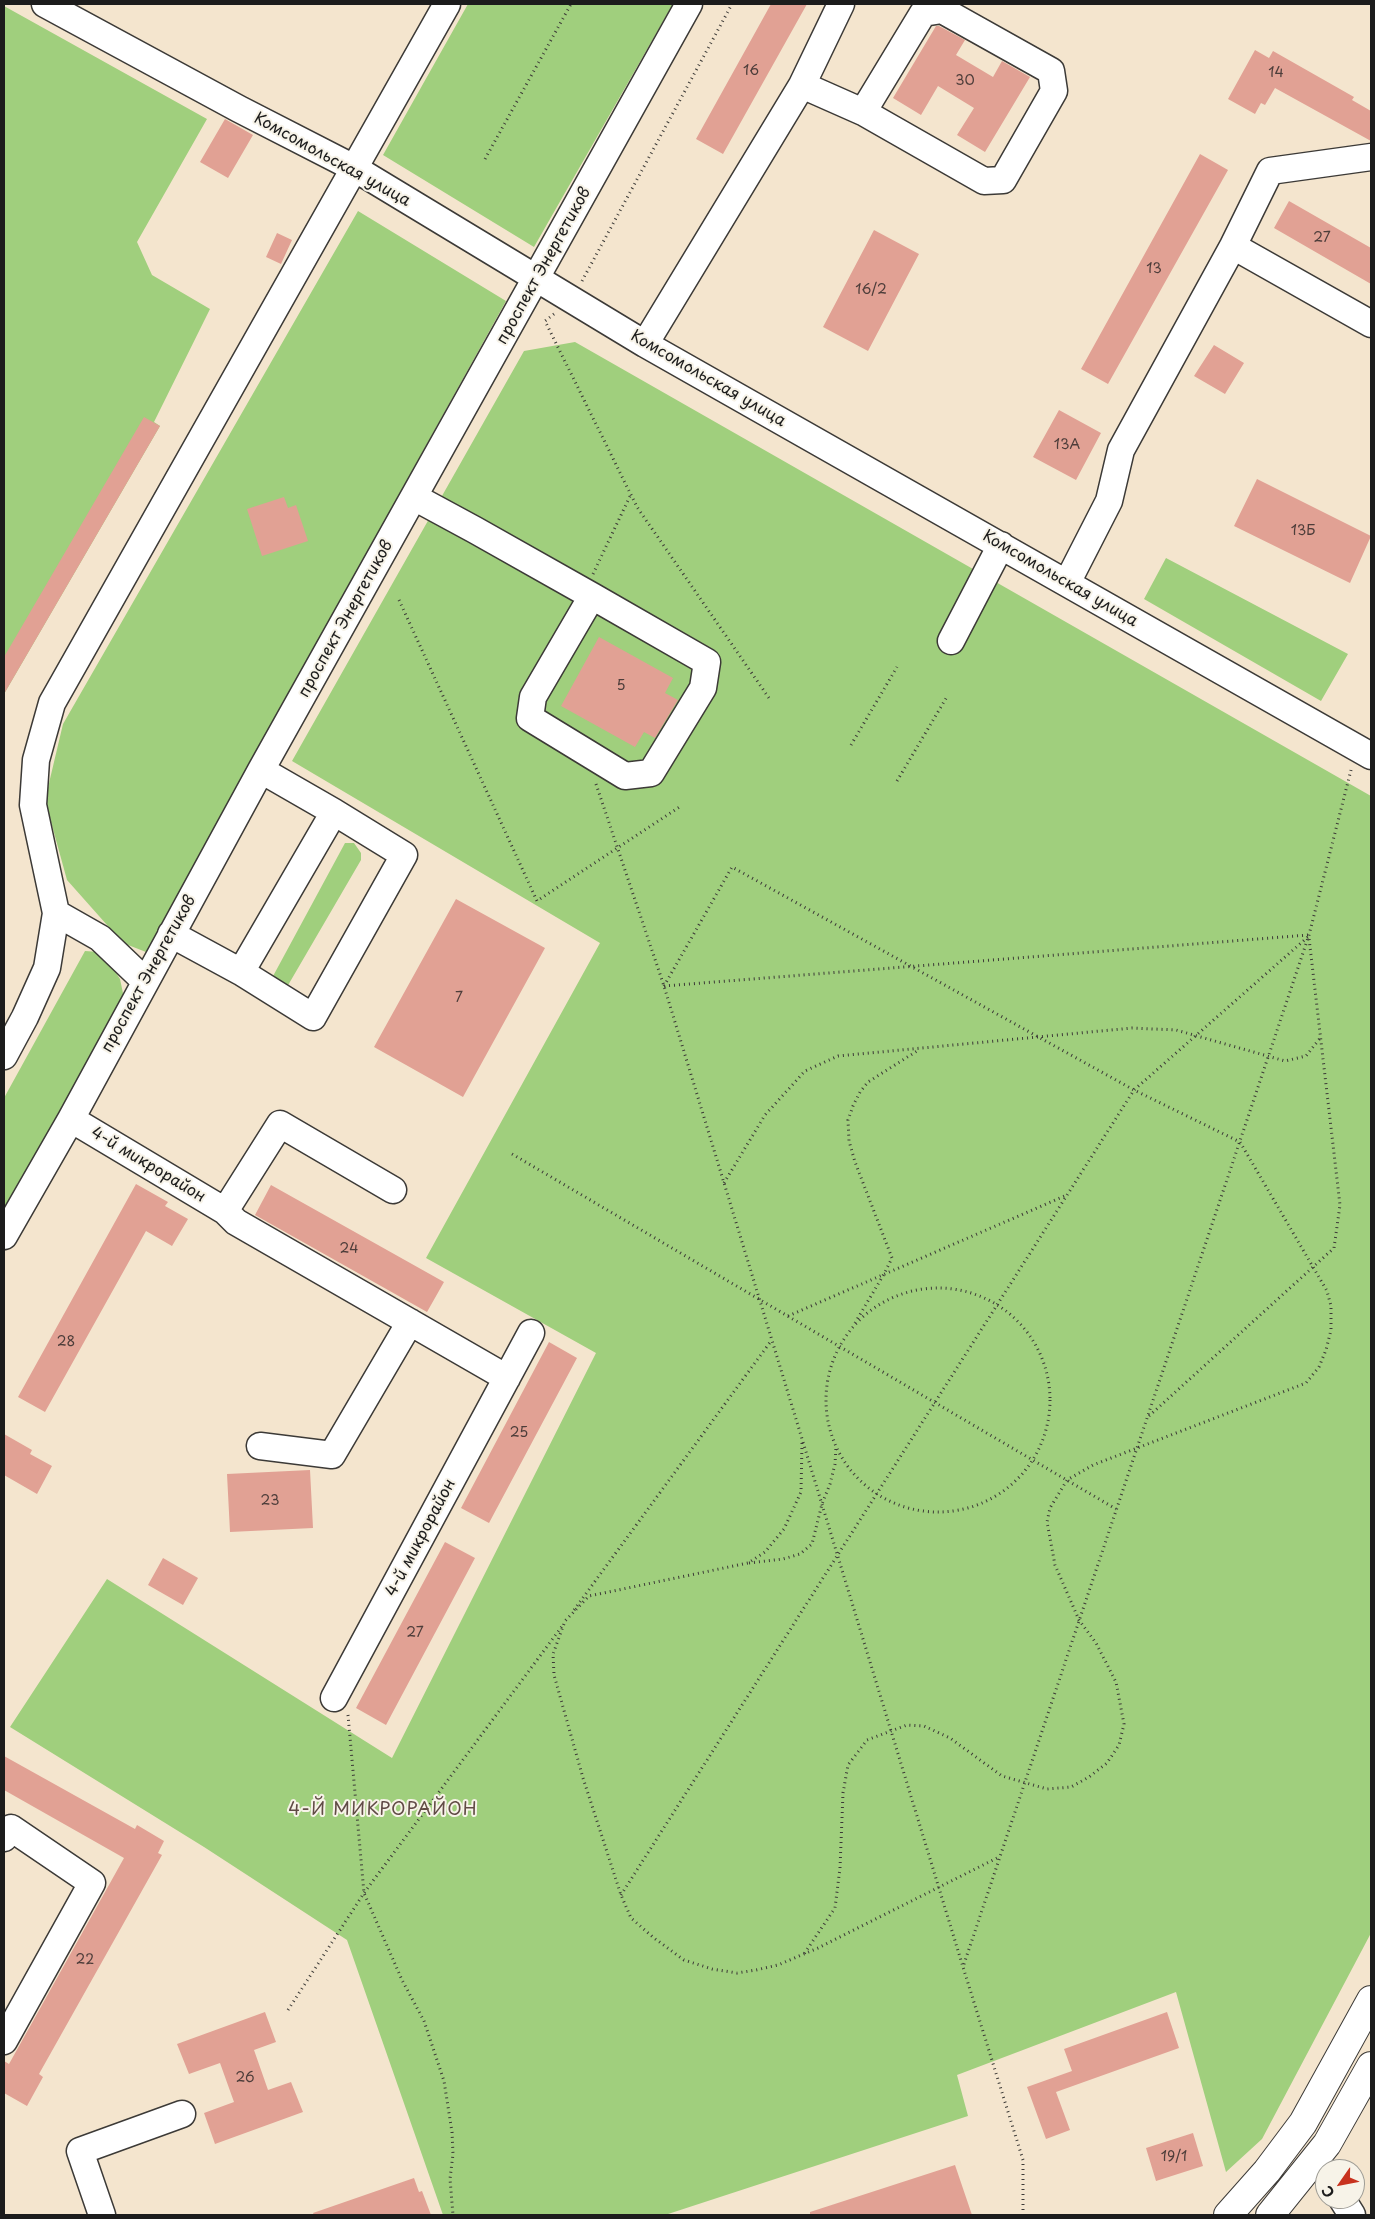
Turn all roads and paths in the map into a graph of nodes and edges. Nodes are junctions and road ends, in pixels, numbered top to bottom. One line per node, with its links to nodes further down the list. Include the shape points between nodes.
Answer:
1 (45, 4): 10 (street, Комсомольская улица, via 239,110)
2 (448, 4): 10 (street)
3 (571, 4): 9 (path)
4 (689, 4): 12 (street, проспект Энергетиков)
5 (841, 4): 6 (street)
6 (802, 85): 7 (street); 14 (street)
7 (863, 112): 7 (street, via 923,13 942,10 1051,71 1054,91 1003,180 984,181)
8 (1371, 157): 11 (street, via 1270,171)
9 (485, 159)
10 (354, 168): 12 (street, Комсомольская улица); 31 (street, via 52,703 36,760 33,805)
11 (1233, 246): 13 (street); 18 (street, via 1121,450 1109,501)
12 (536, 280): 14 (street, Комсомольская улица); 16 (street, проспект Энергетиков)
13 (1371, 324)
14 (645, 344): 17 (street, Комсомольская улица)
15 (631, 494): 19 (path)
16 (414, 497): 19 (street); 26 (street, проспект Энергетиков)
17 (1001, 545): 18 (street, Комсомольская улица); 21 (street)
18 (1067, 583): 25 (street, Комсомольская улица)
19 (591, 589): 19 (street, via 707,662 703,688 651,774 624,776 530,718 533,697)
20 (399, 600): 29 (path, via 537,901)
21 (951, 640)
22 (897, 667): 24 (path)
23 (948, 695): 27 (path)
24 (850, 745)
25 (1361, 763): 33 (path)
26 (261, 770): 30 (street); 32 (street, проспект Энергетиков)
27 (897, 781)
28 (596, 782): 36 (path)
29 (681, 806)
30 (334, 812): 34 (street); 34 (street, via 404,855 313,1017)
31 (56, 913): 35 (street, via 100,938); 40 (street, via 46,968)
32 (171, 934): 34 (street); 35 (street, проспект Энергетиков)
33 (1309, 935): 36 (path); 37 (path); 41 (path); 42 (path)
34 (241, 972)
35 (145, 981): 43 (street, проспект Энергетиков)
36 (664, 986): 38 (path, via 732,867); 46 (path)
37 (1321, 1037): 41 (path, via 1306,1056 1285,1061); 51 (path, via 1340,1205 1334,1248)
38 (1040, 1038): 39 (path); 41 (path, via 1132,1028 1176,1030); 42 (path)
39 (920, 1050): 46 (path, via 838,1056 805,1071 765,1114); 52 (path, via 868,1082 852,1106 848,1120 855,1162 892,1258)
40 (4, 1056)
41 (1268, 1058): 44 (path)
42 (1134, 1090): 44 (path); 48 (path)
43 (71, 1119): 49 (street, 4-й микрорайон); 50 (street, проспект Энергетиков)
44 (1240, 1142): 51 (path); 59 (path)
45 (512, 1154): 53 (path)
46 (724, 1183): 57 (path)
47 (393, 1190): 49 (street, via 280,1124)
48 (1068, 1194): 52 (path); 76 (path)
49 (226, 1211): 54 (street, 4-й микрорайон, via 236,1222)
50 (4, 1236)
51 (1313, 1267): 59 (path); 63 (path, via 1327,1291 1331,1330 1319,1367 1306,1383 1093,1465)
52 (884, 1274): 53 (path); 55 (path)
53 (788, 1316): 63 (path)
54 (410, 1322): 58 (street, 4-й микрорайон); 62 (street, via 332,1454)
55 (853, 1327): 61 (path, via 835,1355 826,1388 828,1422); 61 (path, via 878,1305 910,1291 943,1288 976,1294 1008,1312 1033,1339 1048,1373 1051,1409 1042,1445 1022,1476 993,1499 959,1511 922,1512 887,1500 860,1481 839,1454)
56 (531, 1333): 58 (street, 4-й микрорайон)
57 (772, 1340): 60 (path); 68 (path)
58 (507, 1378): 69 (street, 4-й микрорайон)
59 (1148, 1417): 65 (path)
60 (802, 1438): 64 (path); 66 (path, via 801,1492 794,1510 784,1530 765,1552)
61 (836, 1443): 64 (path, via 835,1464)
62 (260, 1446)
63 (1067, 1480): 65 (path); 67 (path, via 1050,1508 1047,1522 1055,1565)
64 (822, 1504): 66 (path, via 812,1544 800,1554); 70 (path)
65 (1116, 1510): 67 (path)
66 (748, 1563): 68 (path, via 589,1596)
67 (1079, 1620): 71 (path); 71 (path, via 1096,1643 1116,1682 1124,1724 1119,1745 1107,1762 1072,1787 1047,1789)
68 (565, 1622): 75 (path); 76 (path, via 553,1654 554,1675)
69 (341, 1704): 75 (path)
70 (891, 1730): 71 (path, via 906,1725 924,1726 950,1738 1002,1776); 74 (path); 77 (path, via 867,1740 848,1765 835,1908)
71 (1024, 1784): 73 (path)
72 (4, 1838): 81 (street, via 11,1828 92,1883)
73 (1000, 1857): 74 (path); 78 (path)
74 (938, 1887): 77 (path); 78 (path)
75 (364, 1893): 80 (path); 87 (path, via 402,1980 424,2021 444,2081 452,2132 450,2179)
76 (621, 1895): 77 (path, via 631,1918 684,1960 737,1973 778,1965)
77 (804, 1954)
78 (963, 1968): 88 (path, via 1022,2160)
79 (1371, 2000): 89 (main road, via 1303,2123)
80 (288, 2010)
81 (4, 2041)
82 (1371, 2066): 84 (main road, via 1327,2144)
83 (182, 2114): 86 (street, via 80,2152)
84 (1322, 2159)
85 (1315, 2171): 90 (main road)
86 (102, 2215)
87 (453, 2215)
88 (1023, 2215)
89 (1228, 2215)
90 (1270, 2215)

